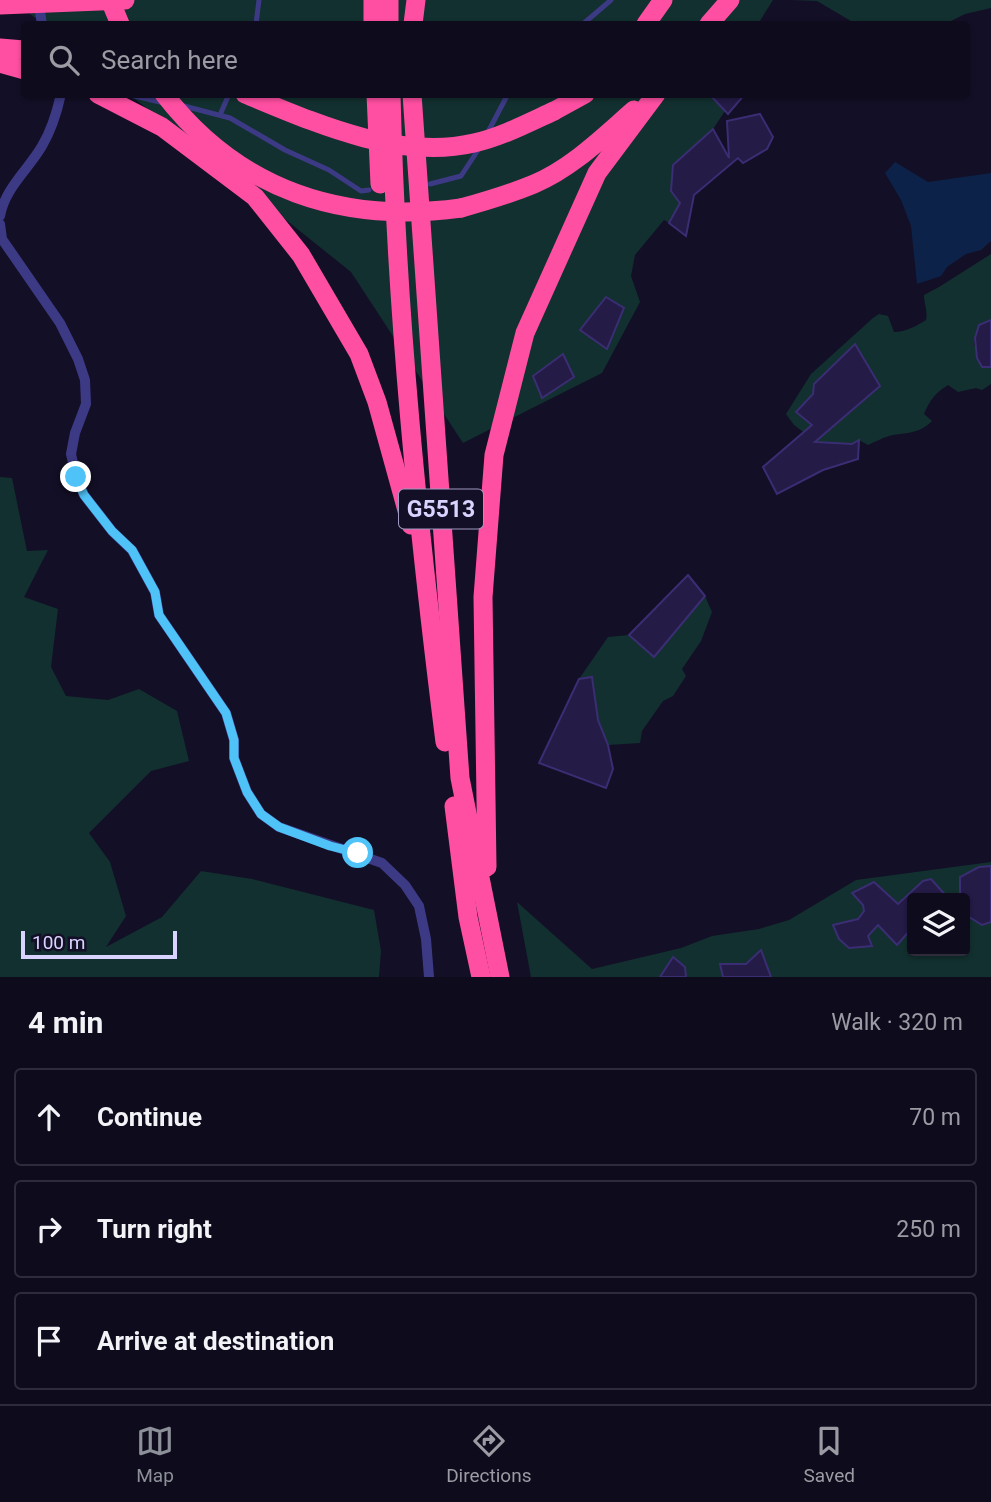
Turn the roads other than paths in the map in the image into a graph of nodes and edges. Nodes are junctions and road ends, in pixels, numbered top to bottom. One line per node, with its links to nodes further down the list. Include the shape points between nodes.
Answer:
1 (38, 0): 13 (street)
2 (110, 0): 14 (highway)
3 (125, 0): 12 (highway, bridge)
4 (259, 0): 15 (lane)
5 (373, 0): 16 (highway)
6 (389, 0): 17 (highway)
7 (409, 0): 18 (highway)
8 (416, 0): 19 (highway)
9 (611, 0): 20 (lane)
10 (663, 0): 21 (highway)
11 (730, 0): 22 (highway)
12 (0, 5)
13 (42, 21)
14 (119, 21)
15 (256, 21)
16 (373, 21)
17 (389, 21)
18 (411, 21)
19 (412, 21)
20 (586, 21)
21 (648, 21)
22 (712, 21)
23 (0, 48): 24 (highway)
24 (21, 50)
25 (0, 63): 26 (highway)
26 (21, 69)
27 (60, 98): 43 (street, via 43,144 16,181)
28 (106, 98): 46 (highway, via 162,127 255,197 300,255 359,354)
29 (144, 98): 40 (lane)
30 (168, 98): 38 (highway, bridge, via 230,160 270,182 312,200 395,213 461,208 536,183 587,151)
31 (227, 98): 40 (lane)
32 (255, 98): 37 (highway, bridge, via 331,128 382,142 430,147 473,144)
33 (376, 98): 45 (highway, via 381,199)
34 (391, 98): 45 (highway, G5513)
35 (412, 98): 47 (highway, G5513, via 460,778)
36 (506, 98): 41 (lane, via 461,176)
37 (578, 98)
38 (648, 98)
39 (650, 98): 47 (highway, via 597,173 525,333 494,455 483,597)
40 (220, 115): 42 (lane, via 361,191)
41 (430, 184)
42 (369, 190)
43 (0, 216)
44 (0, 224): 48 (street, via 2,239 60,323 85,380 86,404 71,454 76,477 84,495 132,550 155,592 159,615 226,713 234,758 247,792 261,814 279,827 382,863 405,885 419,906)
45 (399, 278): 46 (highway, G5513)
46 (426, 575): 49 (highway, G5513, via 468,917)
47 (488, 921): 50 (highway, G5513)
48 (429, 977)
49 (481, 977)
50 (500, 977)

